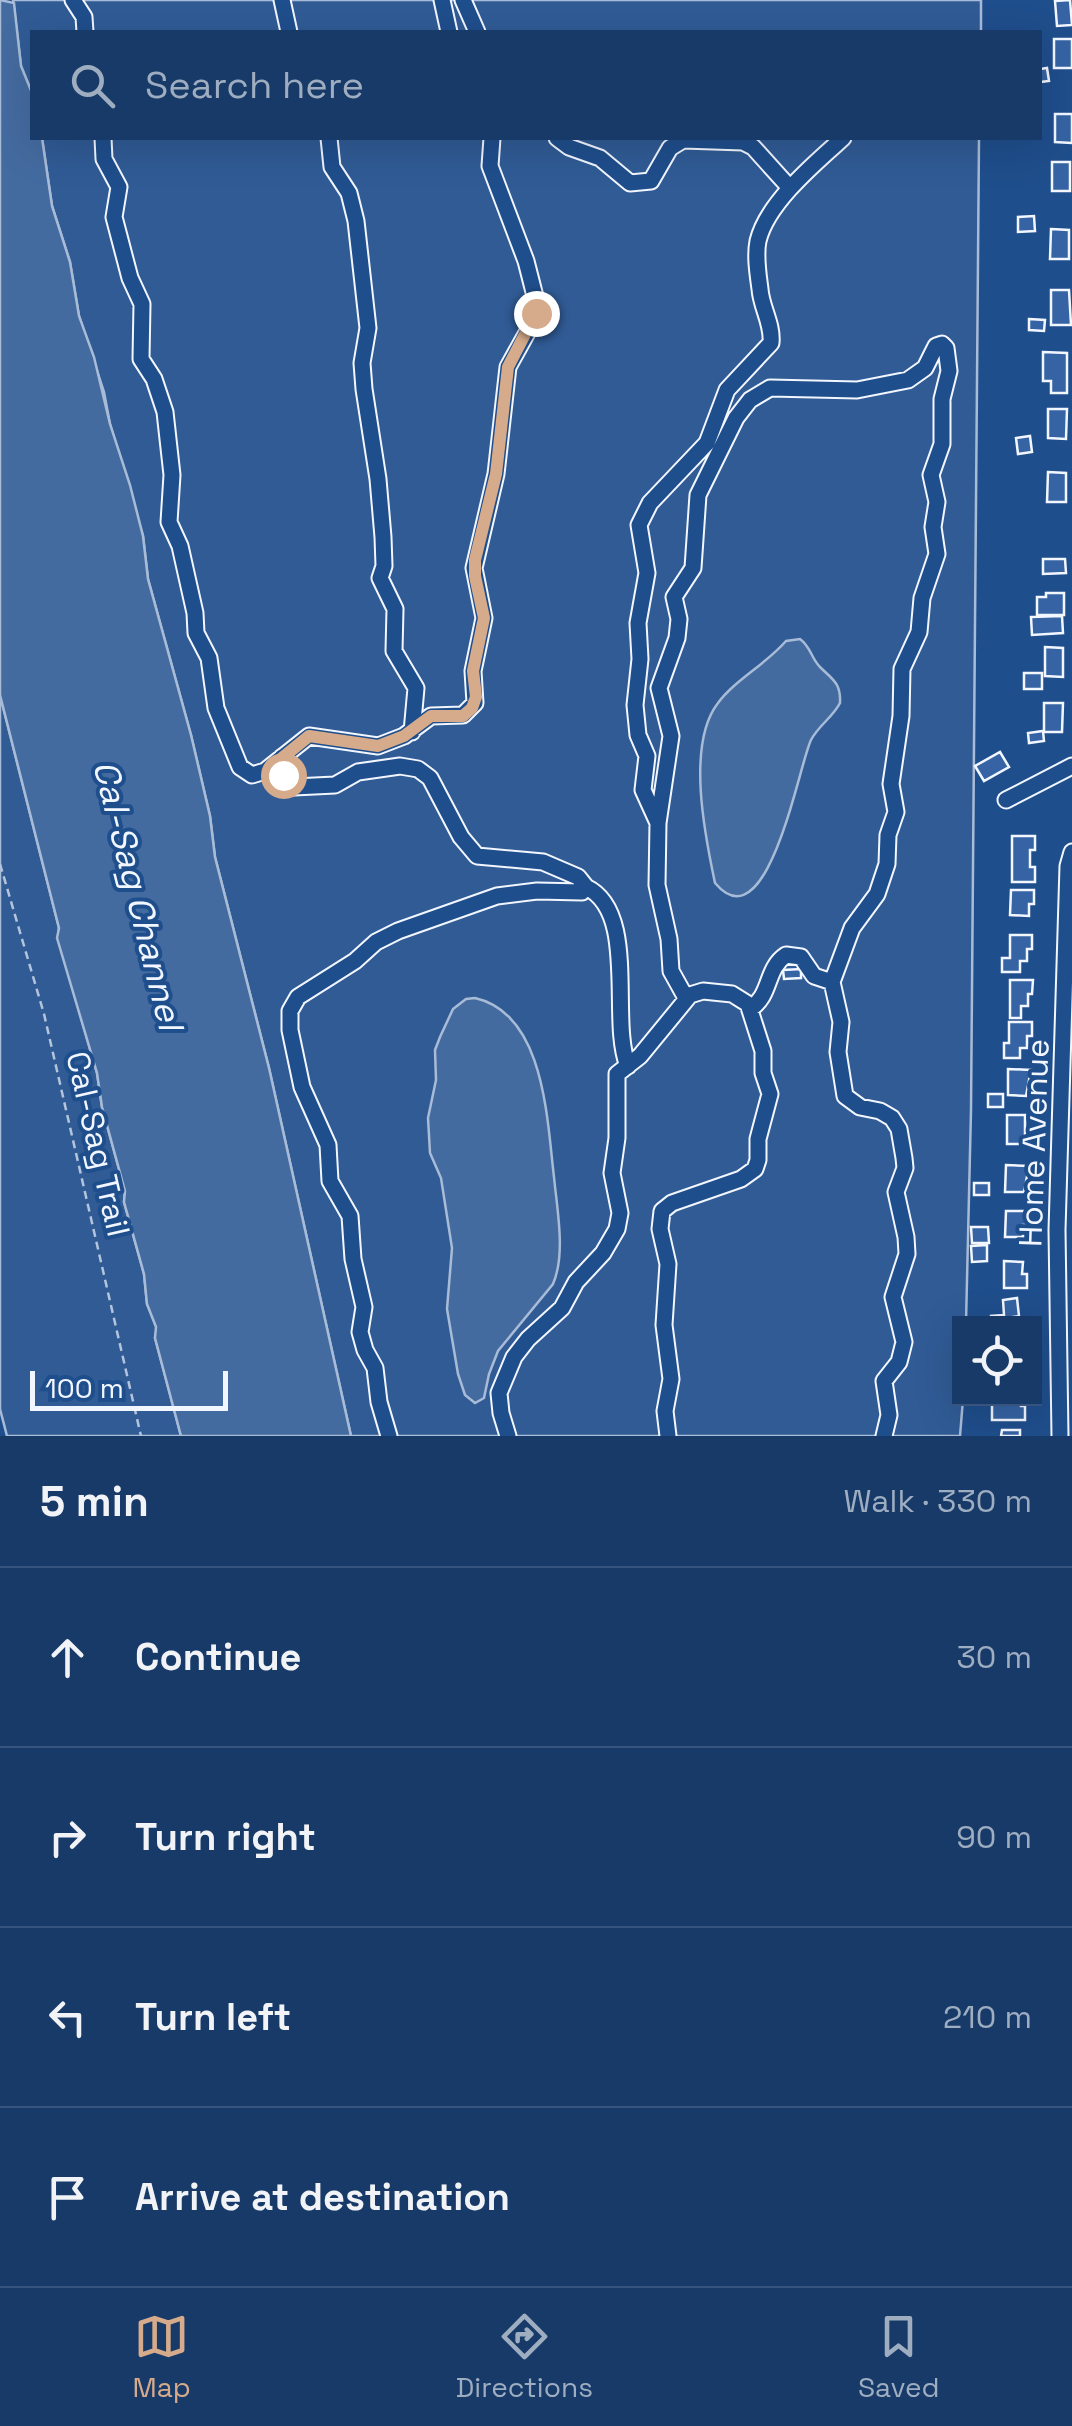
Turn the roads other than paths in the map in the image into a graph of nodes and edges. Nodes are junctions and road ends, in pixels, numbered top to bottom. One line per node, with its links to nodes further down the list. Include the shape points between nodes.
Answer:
1 (73, 0): 5 (street)
2 (282, 0): 6 (street)
3 (442, 0): 7 (street)
4 (463, 0): 8 (street)
5 (85, 30)
6 (289, 30)
7 (449, 30)
8 (477, 30)
9 (103, 140): 18 (street, via 104,159 119,187 114,217 142,304 141,360 165,412 170,522 216,708 245,772 258,774)
10 (329, 140): 17 (street, via 332,167 356,221 368,328 364,389 383,536 380,578 395,608 394,651 416,688)
11 (492, 140): 17 (street, via 490,166 530,274 536,313 508,367 496,474 475,560 484,618 473,671 475,702 463,716 431,716)
12 (560, 140): 13 (street, via 637,184 657,176 670,148)
13 (683, 140)
14 (683, 140): 16 (street, via 743,142)
15 (841, 140): 16 (street)
16 (790, 188): 21 (street, via 757,247 771,343 727,390 707,443 638,525 646,587 635,705 647,756 643,790)
17 (412, 732): 18 (street, via 371,746 309,736)
18 (282, 758): 23 (street, via 283,775 294,787 334,785 358,772 418,769 478,856 543,862)
19 (1072, 766): 20 (street)
20 (1006, 800)
21 (658, 823): 24 (street, via 670,736 659,688 677,638 674,597 693,568 698,495 736,418 770,388 841,390 908,380 942,344 949,371 942,444 931,476 937,554 919,632 902,670 891,784 896,812 877,894 852,928); 25 (street, via 658,885 671,971)
22 (1072, 852): 26 (street, Home Avenue)
23 (586, 887): 28 (street, via 603,899 612,918); 30 (street, via 497,896 398,931 298,997 290,1010 302,1087 328,1145 330,1180 350,1216 364,1307 361,1340 375,1368)
24 (832, 982): 27 (street, via 814,976 801,958 786,955 774,967 766,995); 33 (street, via 845,1096 892,1118 904,1158 896,1192 907,1254 892,1297 904,1342 884,1381)
25 (686, 998): 27 (street, via 703,991 732,994); 28 (street)
26 (1069, 998): 29 (street, Home Avenue)
27 (750, 1009): 32 (street, via 770,1094 754,1169 662,1211)
28 (628, 1066): 31 (street, via 616,1079 617,1229 562,1308 514,1357 499,1392)
29 (1065, 1225): 34 (street, Home Avenue)
30 (389, 1436)
31 (508, 1436)
32 (668, 1436)
33 (884, 1436)
34 (1060, 1436)

